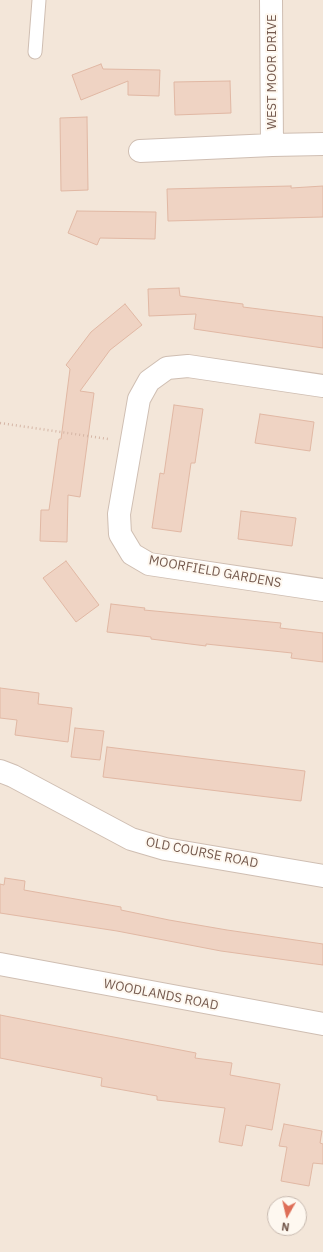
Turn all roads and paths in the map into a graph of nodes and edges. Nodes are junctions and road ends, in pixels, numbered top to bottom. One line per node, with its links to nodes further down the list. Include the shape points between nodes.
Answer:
1 (39, 0): 3 (lane)
2 (271, 0): 5 (street, WEST MOOR DRIVE)
3 (35, 52)
4 (323, 144): 5 (street, WEST MOOR DRIVE)
5 (272, 145): 6 (street, WEST MOOR DRIVE)
6 (140, 151)
7 (323, 386): 9 (street, MOORFIELD GARDENS, via 188,366 168,368 149,381 138,399)
8 (0, 423): 9 (path)
9 (131, 442): 10 (street, MOORFIELD GARDENS, via 119,514 120,534 132,554 149,564)
10 (323, 590)
11 (0, 771): 12 (street, OLD COURSE ROAD, via 131,838 165,849)
12 (323, 876)
13 (0, 964): 14 (street, WOODLANDS ROAD)
14 (323, 1024)

